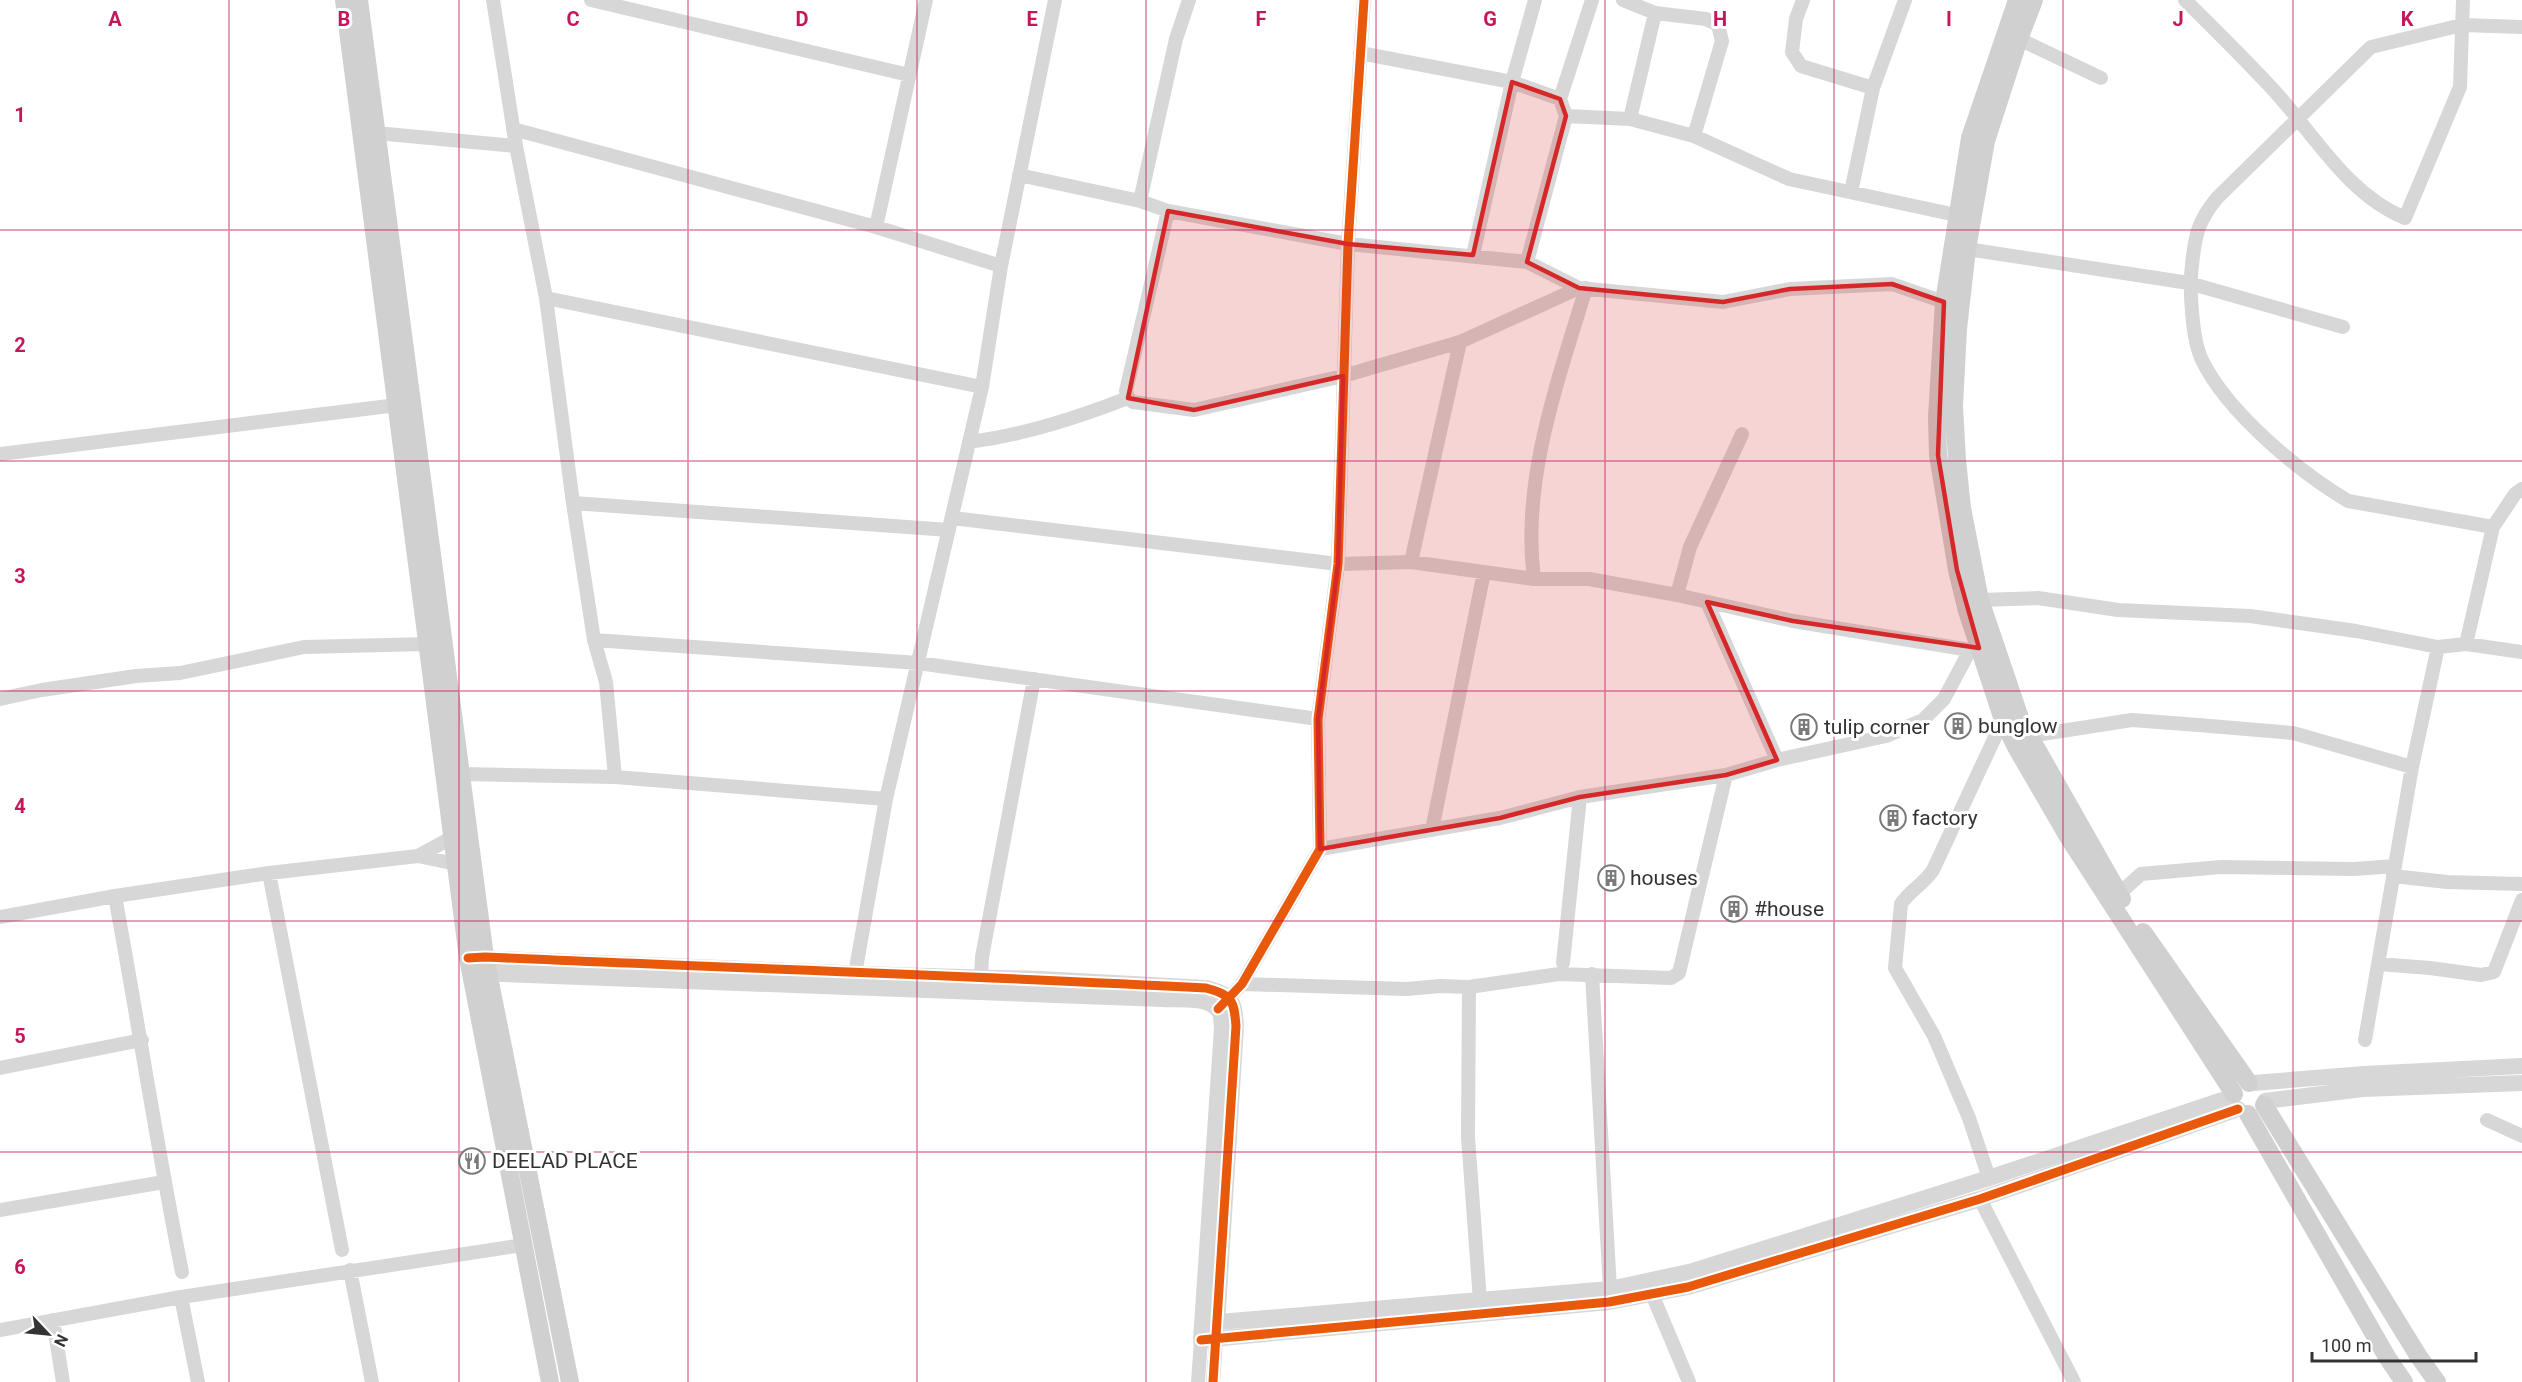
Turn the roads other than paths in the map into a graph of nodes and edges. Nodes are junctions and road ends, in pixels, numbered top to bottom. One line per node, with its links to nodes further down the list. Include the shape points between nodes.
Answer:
1 (344, 0): 55 (main road)
2 (359, 0): 32 (main road)
3 (493, 0): 31 (street)
4 (591, 0): 23 (street)
5 (926, 0): 23 (street)
6 (1055, 0): 35 (street)
7 (1189, 0): 37 (street, via 1176,39)
8 (1364, 0): 22 (street)
9 (1535, 0): 25 (street)
10 (1592, 0): 27 (street)
11 (1623, 0): 18 (street)
12 (1803, 0): 26 (street, via 1792,52 1801,66)
13 (1905, 0): 26 (street)
14 (2017, 0): 39 (main road, via 1970,138)
15 (2034, 0): 21 (main road)
16 (2185, 0): 29 (street)
17 (2463, 0): 19 (street)
18 (1655, 13): 30 (street); 33 (street, via 1706,19 1718,25 1722,41)
19 (2462, 25): 20 (street); 29 (street, via 2371,47); 29 (street, via 2460,87 2405,218 2385,208 2347,177)
20 (2522, 27)
21 (2019, 39): 24 (street); 42 (main road, via 1986,141)
22 (1360, 53): 25 (street); 41 (street)
23 (909, 75): 40 (street)
24 (2102, 78)
25 (1512, 82): 27 (street); 43 (street)
26 (1873, 88): 36 (street)
27 (1560, 99): 28 (street)
28 (1566, 116): 30 (street); 44 (street)
29 (2297, 118): 46 (street, via 2203,216)
30 (1630, 119): 33 (street)
31 (513, 129): 34 (street); 40 (street)
32 (376, 134): 34 (street); 84 (main road)
33 (1694, 136): 36 (street, via 1789,179)
34 (516, 146): 48 (street)
35 (1020, 175): 37 (street); 45 (street)
36 (1851, 192): 39 (street)
37 (1140, 201): 38 (street)
38 (1168, 211): 41 (street); 54 (street, via 1126,391)
39 (1956, 215): 49 (main road)
40 (876, 227): 45 (street)
41 (1348, 244): 43 (street); 52 (street)
42 (1967, 249): 46 (street); 68 (main road, via 1954,406 1962,508)
43 (1473, 255): 44 (street)
44 (1527, 262): 47 (street)
45 (1001, 266): 53 (street)
46 (2189, 284): 50 (street); 62 (street, via 2200,357 2217,387 2273,446 2348,501)
47 (1583, 288): 49 (street, via 1722,302 1790,289 1892,284); 51 (street); 66 (street, via 1543,433 1530,546)
48 (546, 298): 53 (street); 60 (street)
49 (1944, 302): 74 (main road, via 1938,455)
50 (2343, 327)
51 (1460, 342): 52 (street); 63 (street)
52 (1343, 376): 54 (street, via 1194,410 1133,402); 64 (street)
53 (982, 387): 57 (street)
54 (1128, 398): 57 (street, via 1067,421)
55 (396, 405): 58 (street); 71 (main road)
56 (1742, 434): 67 (street, via 1690,548)
57 (969, 442): 61 (street)
58 (0, 454)
59 (2522, 489): 62 (street)
60 (573, 503): 61 (street); 70 (street)
61 (951, 524): 64 (street); 76 (street)
62 (2493, 527): 72 (street)
63 (1411, 562): 64 (street); 65 (street)
64 (1338, 564): 79 (street)
65 (1484, 572): 66 (street); 89 (street)
66 (1534, 579): 67 (street, via 1589,579)
67 (1677, 595): 69 (street)
68 (1980, 600): 73 (street, via 2038,598 2118,610 2250,616); 81 (main road, via 2021,721)
69 (1707, 602): 74 (street, via 1793,621); 82 (street)
70 (594, 640): 76 (street); 86 (street, via 606,682)
71 (428, 644): 78 (street, via 304,647 180,674 136,676); 90 (main road)
72 (2466, 644): 73 (street); 75 (street)
73 (2438, 647): 83 (street)
74 (1975, 649): 80 (main road); 82 (street, via 1944,699 1923,720 1886,736)
75 (2522, 652)
76 (918, 663): 77 (street); 88 (street)
77 (1034, 679): 79 (street); 106 (street)
78 (0, 699)
79 (1318, 719): 91 (street)
80 (2003, 720): 117 (main road, via 2067,834); 121 (street, via 1933,870 1900,904 1895,968 1934,1036 1969,1118)
81 (2030, 736): 83 (street, via 2132,720 2210,726 2293,733); 97 (main road)
82 (1777, 760): 85 (street)
83 (2412, 767): 94 (street)
84 (462, 774): 86 (street); 103 (main road)
85 (1726, 775): 87 (street); 105 (street, via 1679,972 1671,978)
86 (615, 777): 88 (street)
87 (1580, 797): 89 (street, via 1500,818); 101 (street)
88 (886, 799): 104 (street)
89 (1432, 830): 91 (street)
90 (453, 837): 92 (street); 93 (main road)
91 (1320, 849): 108 (street)
92 (418, 856): 93 (street); 95 (street)
93 (456, 864): 103 (main road)
94 (2394, 871): 96 (street, via 2447,882); 97 (street, via 2221,867 2141,874); 102 (street)
95 (269, 873): 98 (street); 126 (street)
96 (2522, 884)
97 (2119, 894): 115 (main road)
98 (115, 896): 100 (street); 111 (street)
99 (2522, 900): 102 (street, via 2494,972 2481,975)
100 (0, 917)
101 (1563, 963)
102 (2378, 964): 112 (street)
103 (478, 965): 104 (street); 107 (street); 125 (main road); 140 (main road)
104 (855, 974): 107 (street)
105 (1592, 974): 109 (street, via 1559,974); 129 (street)
106 (981, 977): 107 (street); 110 (street, via 1206,988 1224,993)
107 (893, 982): 110 (street)
108 (1242, 984): 109 (street); 110 (street)
109 (1469, 987): 132 (street, via 1468,1137)
110 (1224, 1003): 135 (street, via 1233,1002 1236,1026)
111 (142, 1040): 114 (street); 122 (street)
112 (2365, 1040)
113 (2522, 1066): 115 (street)
114 (0, 1068)
115 (2251, 1083): 117 (main road, via 2237,1088); 118 (main road, via 2263,1089)
116 (2522, 1083): 118 (street, via 2363,1089)
117 (2239, 1103): 118 (main road, via 2258,1112); 121 (street); 123 (street); 145 (main road)
118 (2265, 1103): 146 (main road)
119 (2487, 1120): 120 (street)
120 (2522, 1136)
121 (1989, 1178): 129 (street, via 1693,1271)
122 (164, 1182): 124 (street); 128 (street)
123 (1980, 1199): 130 (street, via 1688,1287); 144 (street)
124 (0, 1210)
125 (524, 1245): 127 (street); 139 (main road)
126 (342, 1250)
127 (350, 1270): 131 (street); 138 (street)
128 (182, 1272)
129 (1610, 1289): 132 (street)
130 (1652, 1294): 135 (street, via 1609,1302); 143 (street)
131 (181, 1297): 133 (street); 137 (street)
132 (1480, 1301): 135 (street)
133 (53, 1320): 134 (street); 136 (street)
134 (0, 1330)
135 (1209, 1331): 141 (street); 142 (street)
136 (63, 1382)
137 (198, 1382)
138 (372, 1382)
139 (550, 1382)
140 (570, 1382)
141 (1198, 1382)
142 (1213, 1382)
143 (1689, 1382)
144 (2074, 1382)
145 (2404, 1382)
146 (2437, 1382)

